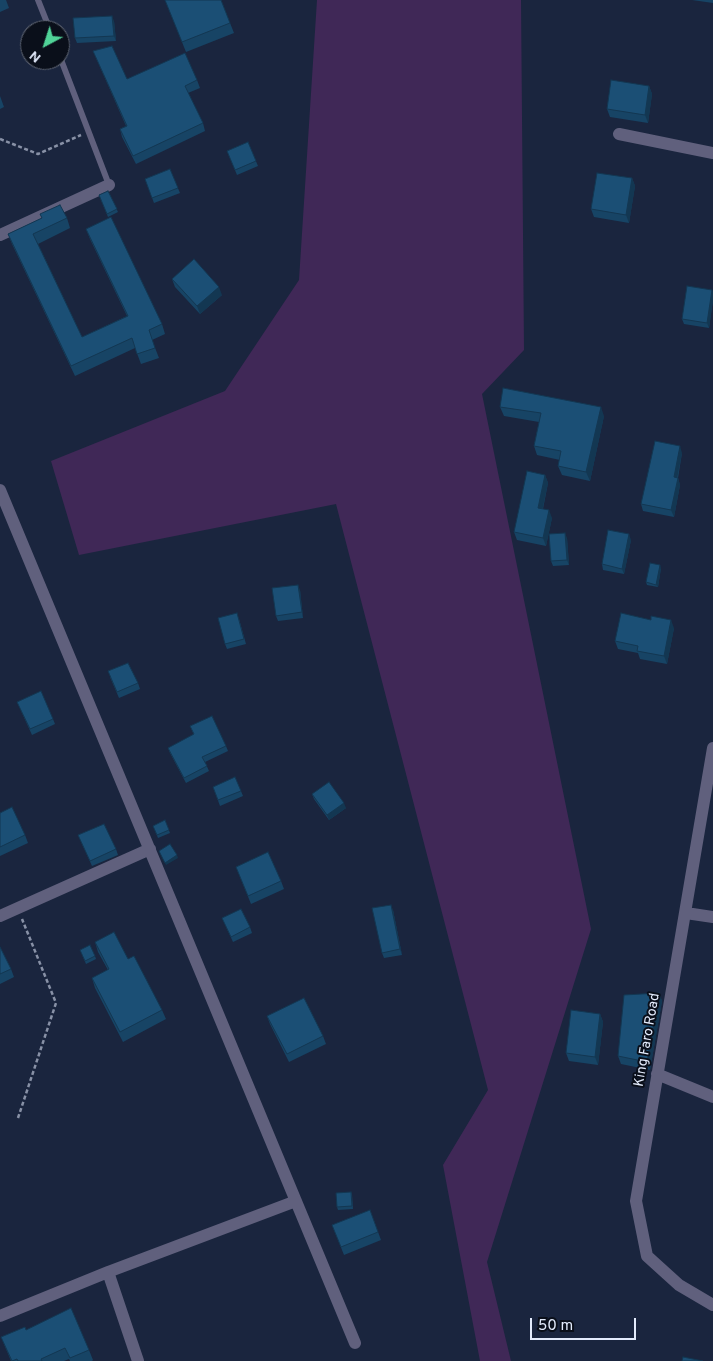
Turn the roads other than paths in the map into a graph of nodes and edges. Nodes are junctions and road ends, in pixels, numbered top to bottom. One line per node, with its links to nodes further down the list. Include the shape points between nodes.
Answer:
1 (38, 0): 2 (lane)
2 (46, 20)
3 (65, 70): 6 (lane)
4 (619, 134): 5 (street)
5 (713, 153)
6 (109, 185): 7 (street)
7 (0, 235)
8 (0, 490): 10 (street)
9 (713, 748): 11 (street, King Faro Road)
10 (150, 849): 12 (street); 16 (street)
11 (686, 913): 13 (street); 14 (street, King Faro Road)
12 (0, 916)
13 (713, 918)
14 (657, 1074): 15 (street); 18 (street, King Faro Road, via 636,1201 647,1256 679,1285)
15 (713, 1097)
16 (296, 1201): 17 (street); 20 (street)
17 (108, 1272): 19 (street); 21 (street)
18 (713, 1305)
19 (0, 1316)
20 (355, 1343)
21 (138, 1361)

